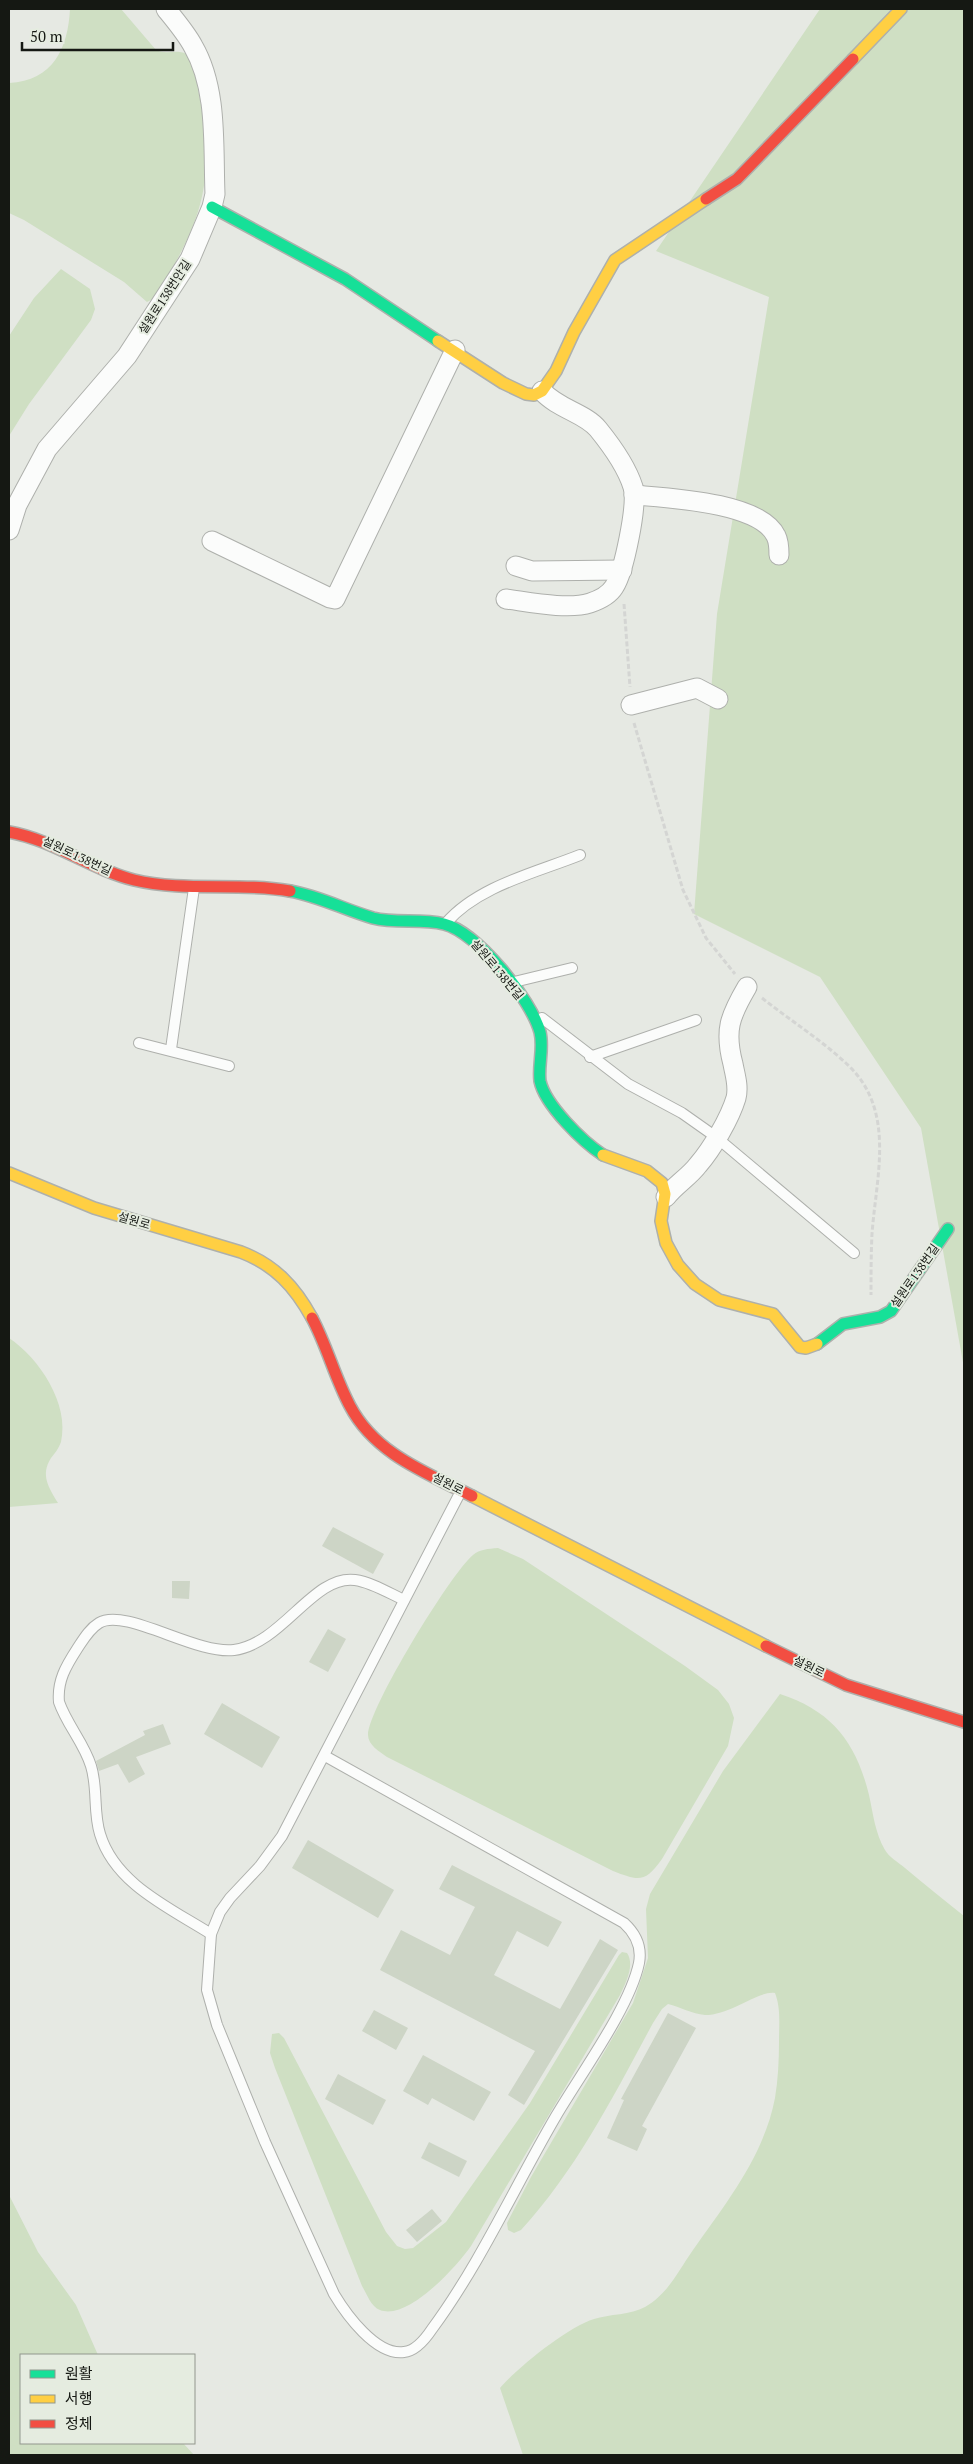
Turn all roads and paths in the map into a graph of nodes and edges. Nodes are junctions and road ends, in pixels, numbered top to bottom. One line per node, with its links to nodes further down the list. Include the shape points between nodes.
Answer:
1 (166, 9): 3 (street, 설원로138번안길, via 193,46 204,71 211,107 215,194)
2 (901, 9): 5 (street, via 737,179 615,260)
3 (212, 207): 4 (street, via 345,279); 7 (street, 설원로138번안길, via 190,259 127,356 47,449 17,506)
4 (455, 350): 5 (street, via 526,394); 8 (street, via 335,599)
5 (542, 391): 6 (street, via 552,402 598,429 619,459)
6 (634, 495): 9 (street, via 729,507 769,526 776,536); 11 (street)
7 (9, 530)
8 (212, 541)
9 (779, 555)
10 (516, 566): 11 (street, via 532,571)
11 (622, 570): 12 (street, via 613,589 590,603 576,606); 14 (path)
12 (506, 599)
13 (718, 699): 14 (street, via 697,688)
14 (631, 705): 21 (path, via 632,718 683,890 706,938)
15 (9, 832): 17 (street, 설원로138번길, via 46,842 102,870 136,880)
16 (580, 855): 18 (lane, via 476,896)
17 (194, 884): 18 (street, 설원로138번길, via 295,891 379,919); 25 (lane)
18 (445, 923): 20 (street, 설원로138번길, via 475,942)
19 (572, 968): 20 (lane)
20 (510, 983): 22 (street, 설원로138번길)
21 (747, 987): 28 (street, via 732,1013 729,1027 737,1081 736,1097); 33 (path, via 850,1067 874,1104 880,1132 872,1234)
22 (526, 1005): 26 (lane); 30 (street, 설원로138번길, via 540,1036 539,1082 545,1094 594,1149 658,1178)
23 (696, 1020): 26 (lane)
24 (139, 1043): 25 (lane)
25 (171, 1049): 27 (lane)
26 (590, 1057): 28 (lane)
27 (229, 1066)
28 (716, 1137): 30 (street, via 698,1165); 32 (lane)
29 (9, 1173): 34 (street, 설원로, via 100,1211 240,1253 272,1266 300,1297 341,1388 364,1428 384,1448)
30 (666, 1197): 33 (street, 설원로138번길, via 661,1223 664,1242 670,1254 712,1297 767,1311 780,1320 795,1343 805,1348 815,1345 843,1323)
31 (948, 1229): 33 (street, 설원로138번길, via 891,1312)
32 (854, 1253)
33 (870, 1319)
34 (462, 1490): 35 (lane); 36 (street, 설원로, via 699,1614 846,1685)
35 (404, 1600): 37 (lane); 38 (lane, via 356,1580 339,1581 320,1591 278,1630 248,1647 233,1650 195,1645 123,1620 110,1619 99,1623 88,1633 67,1665 58,1690 59,1702 91,1765 96,1815 107,1851 133,1884)
36 (964, 1722)
37 (325, 1756): 38 (lane, via 282,1836 230,1898); 38 (lane, via 610,1915 634,1932 639,1947 636,1976 610,2027 464,2279 433,2328 413,2349 394,2352 381,2346 359,2329 334,2294 265,2142 217,2025 207,1990)
38 (211, 1934)

